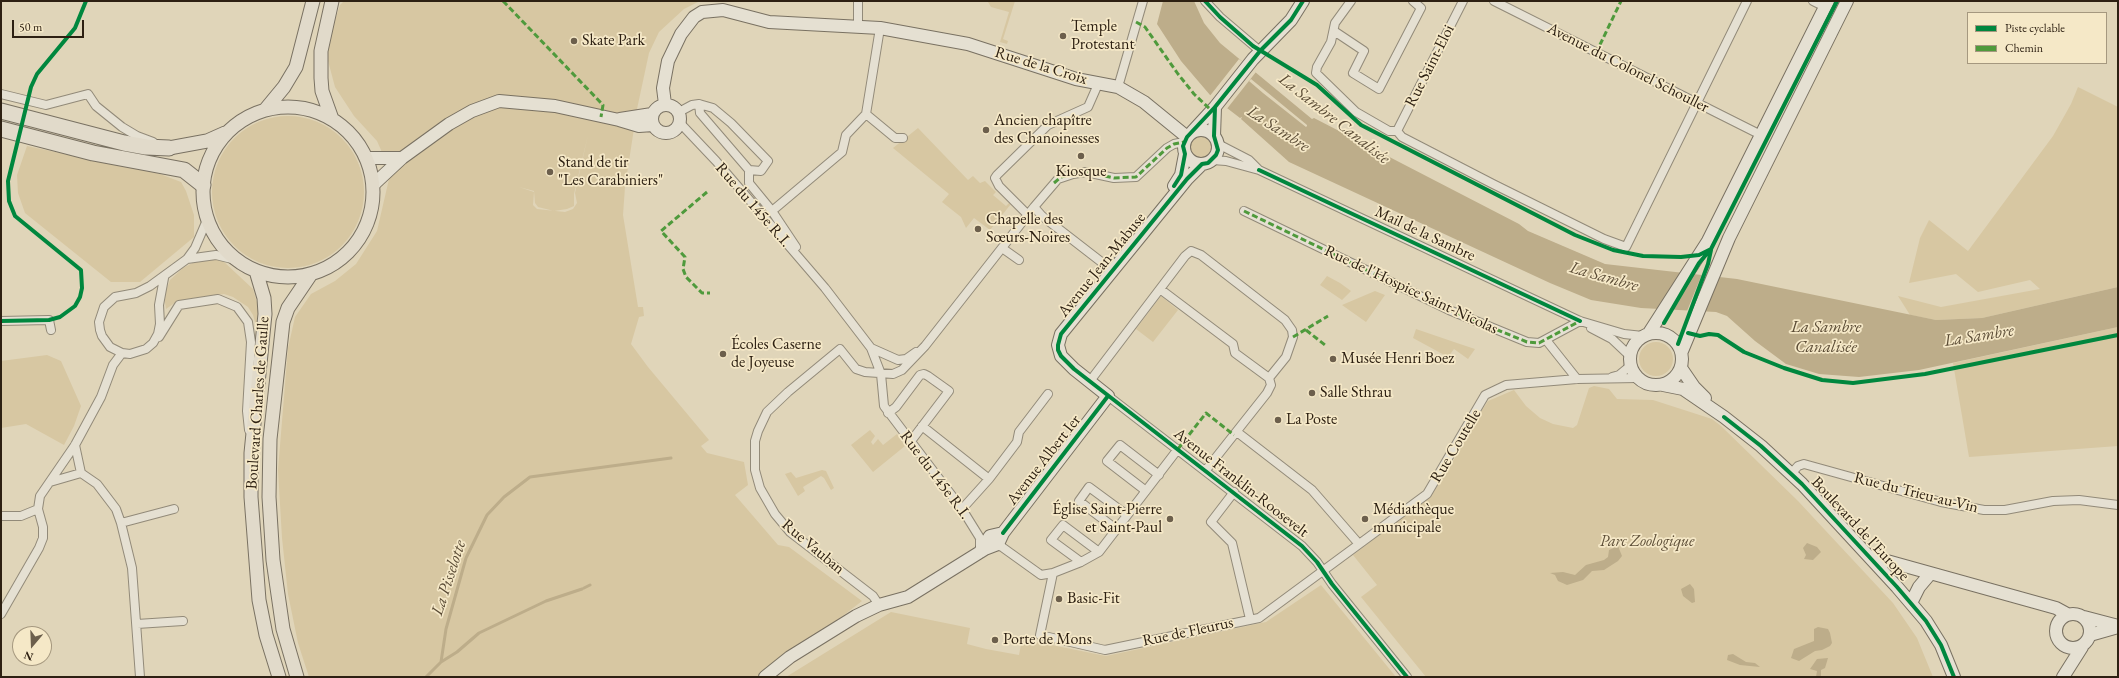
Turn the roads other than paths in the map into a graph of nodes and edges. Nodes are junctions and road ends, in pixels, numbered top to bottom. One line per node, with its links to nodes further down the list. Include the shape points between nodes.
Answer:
1 (313, 1): 26 (main road, via 296,67 280,93)
2 (332, 1): 29 (main road, via 321,51 321,78 322,91)
3 (858, 1): 15 (street)
4 (1143, 1): 20 (street)
5 (1205, 1): 18 (street)
6 (1304, 1): 18 (main road, via 1291,20)
7 (1351, 1): 17 (street, via 1335,23)
8 (1413, 1): 17 (street, via 1421,8 1378,89 1353,73 1364,51)
9 (1463, 1): 33 (street, Rue Saint-Eloi)
10 (1494, 1): 22 (street, Avenue du Colonel Schouller)
11 (1747, 1): 22 (street)
12 (1813, 1): 14 (street)
13 (1847, 1): 72 (main road, via 1717,264)
14 (1826, 4): 35 (main road)
15 (858, 27): 16 (main road, Rue de la Croix); 23 (main road, Rue de la Croix, via 770,22 723,10 702,12 688,24 672,50 663,88)
16 (880, 28): 19 (main road, Rue de la Croix, via 968,44 1076,80); 28 (street)
17 (1334, 31): 33 (street, via 1316,73 1365,119 1389,132)
18 (1260, 51): 25 (main road)
19 (1099, 82): 20 (main road, Rue de la Croix); 51 (street, via 1088,107 1048,125 995,178 999,186)
20 (1118, 87): 36 (main road, Rue de la Croix, via 1144,102)
21 (1, 94): 39 (street, via 46,105 88,94 96,106 122,127 137,136)
22 (1697, 103): 33 (street, via 1626,246 1604,239 1493,184 1402,137); 35 (street, Avenue du Colonel Schouller)
23 (665, 104): 30 (main road, via 671,105); 31 (main road, via 655,109)
24 (699, 104): 30 (street, via 692,105); 44 (street, via 700,113); 44 (street, via 713,108 768,161 761,171)
25 (1216, 106): 36 (main road); 38 (main road)
26 (265, 110): 29 (main road, via 292,106 313,110); 34 (main road, via 244,119)
27 (1, 112): 39 (highway, via 124,143)
28 (866, 114): 37 (street, via 895,138); 49 (street, via 846,135 842,152)
29 (332, 118): 41 (main road, via 352,135)
30 (679, 118): 31 (main road, via 677,128 667,133 656,129); 62 (street, Rue du 145e R.I.)
31 (652, 119): 42 (main road, via 639,126 555,106 499,101 472,111 449,124)
32 (1, 129): 46 (highway, via 94,153 184,170)
33 (1397, 131)
34 (226, 132): 39 (main road, via 201,142); 46 (main road, via 210,156)
35 (1761, 135): 67 (main road, via 1708,241 1658,322)
36 (1188, 137): 38 (main road, via 1204,130); 40 (main road); 48 (street, via 1174,144 1136,177 1130,179 1086,172 1061,177)
37 (903, 138)
38 (1216, 140): 43 (main road, via 1216,155); 45 (street, via 1249,160)
39 (169, 148)
40 (1185, 154): 43 (main road, via 1192,162); 53 (main road, via 1181,175)
41 (366, 158): 42 (main road); 47 (main road)
42 (402, 158): 47 (main road)
43 (1207, 162): 45 (street, Mail de la Sambre, via 1226,161); 53 (main road, Avenue Jean-Mabuse, via 1187,179)
44 (749, 170): 49 (street, Rue du 145e R.I., via 749,183)
45 (1259, 170): 65 (street, Mail de la Sambre)
46 (203, 185): 52 (main road, via 203,203)
47 (373, 185): 60 (main road, via 368,224 358,241 335,264)
48 (1034, 207): 51 (street); 59 (street)
49 (772, 211): 62 (street, Rue du 145e R.I.)
50 (1244, 211): 68 (street, Rue de l'Hospice Saint-Nicolas, via 1449,310 1527,342 1539,343)
51 (1028, 215): 54 (street)
52 (207, 220): 55 (street, via 195,248); 56 (main road, via 214,235)
53 (1134, 245): 59 (main road, Avenue Jean-Mabuse)
54 (1002, 248): 57 (street); 70 (street)
55 (187, 259): 56 (street, via 216,255); 61 (street)
56 (236, 260): 58 (main road)
57 (1019, 260)
58 (256, 271): 60 (main road, via 278,277); 92 (main road, Boulevard Charles de Gaulle, via 264,298 265,314)
59 (1113, 271): 81 (main road, Avenue Jean-Mabuse, via 1059,339 1061,356)
60 (311, 274): 136 (main road, Boulevard Charles de Gaulle, via 288,308 283,322 270,439 269,497 273,560 283,630)
61 (164, 278): 69 (street, via 159,296 160,324); 73 (street, via 143,290 122,295 109,302 101,314 100,330 106,342)
62 (825, 288): 71 (street, Rue du 145e R.I.)
63 (1160, 289): 77 (street, via 1234,344 1235,353); 77 (street, via 1191,251 1201,255 1285,320 1292,330 1293,337 1286,357); 81 (street)
64 (1, 321): 66 (street, via 49,320)
65 (1580, 321): 67 (street, Mail de la Sambre, via 1624,334); 68 (street, Rue de l'Hospice Saint-Nicolas); 74 (street, via 1612,339)
66 (51, 330)
67 (1646, 335): 72 (main road, via 1667,335 1674,339); 74 (main road, via 1634,344)
68 (1546, 340): 80 (street)
69 (153, 343): 73 (street, via 139,352); 92 (street, via 162,334 179,305 218,299 231,303 243,313 248,322 251,342 247,411)
70 (925, 346): 71 (street, via 906,359 898,360); 76 (street, via 902,370 893,374)
71 (871, 348): 76 (street, Rue du 145e R.I.)
72 (1682, 351): 75 (main road)
73 (122, 353): 90 (street, via 113,365 101,397)
74 (1630, 361): 78 (street, via 1619,375); 79 (main road)
75 (1681, 368): 82 (main road, via 1677,376); 86 (main road, Boulevard de l'Europe, via 1694,387)
76 (881, 374): 85 (street, Rue du 145e R.I., via 884,406); 121 (street, Rue Vauban, via 856,369 840,349 767,412 755,441 755,470 760,488 782,523 873,596)
77 (1269, 378): 88 (street, via 1271,385 1268,393)
78 (1609, 378): 79 (street, Rue Coutelle); 80 (street, Rue Coutelle)
79 (1638, 378): 82 (main road, via 1650,384)
80 (1577, 379): 111 (street, Rue Coutelle, via 1506,385 1485,396 1427,494)
81 (1090, 381): 84 (main road, Avenue Jean-Mabuse)
82 (1662, 385): 86 (main road, Boulevard de l'Europe, via 1683,389)
83 (1048, 394): 97 (street, via 1019,432 1017,442)
84 (1108, 396): 91 (street, Avenue Franklin-Roosevelt); 110 (main road, Avenue Albert Ier)
85 (888, 412): 87 (street, via 896,407 920,375 924,374 949,391); 89 (street, Rue du 145e R.I.)
86 (1724, 417): 95 (main road, Boulevard de l'Europe)
87 (922, 426): 89 (street); 97 (street)
88 (1237, 432): 93 (street); 111 (street, via 1312,490)
89 (911, 441): 104 (street, Rue du 145e R.I.)
90 (74, 445): 94 (street); 98 (street)
91 (1178, 449): 93 (street, Avenue Franklin-Roosevelt); 96 (street)
92 (251, 453): 135 (main road, Boulevard Charles de Gaulle, via 259,600 266,635)
93 (1206, 470): 100 (street, Avenue Franklin-Roosevelt)
94 (81, 473): 98 (street); 107 (street, via 97,484 116,509)
95 (1791, 474): 101 (street, Rue du Trieu-au-Vin, via 1798,466 1804,464 1942,502 1984,510 2005,510 2079,500); 114 (main road, Boulevard de l'Europe)
96 (1158, 475): 99 (street); 99 (street, via 1120,445 1107,461)
97 (989, 479): 104 (street)
98 (50, 482): 102 (street, via 40,496)
99 (1146, 491): 105 (street)
100 (1234, 492): 116 (street, Avenue Franklin-Roosevelt, via 1302,546); 125 (street, via 1211,522 1232,543)
101 (2118, 505)
102 (38, 509): 106 (street, via 21,516); 122 (street, via 43,538)
103 (174, 509): 107 (street)
104 (962, 509): 109 (street, Rue du 145e R.I.)
105 (1127, 515): 108 (street); 108 (street, via 1089,487 1078,501)
106 (1, 516)
107 (121, 523): 127 (street, via 132,568)
108 (1116, 529): 112 (street)
109 (976, 532): 110 (street); 113 (street, via 980,542)
110 (997, 540): 113 (main road, Avenue Albert Ier); 117 (street, via 1038,574 1044,576)
111 (1359, 544): 116 (street, Rue Coutelle)
112 (1099, 552): 115 (street); 115 (street, via 1063,525 1051,540)
113 (979, 553): 121 (main road, via 908,596)
114 (1868, 555): 118 (main road); 119 (main road, Boulevard de l'Europe)
115 (1081, 562): 117 (street)
116 (1323, 570): 125 (street, Rue de Fleurus, via 1259,618); 138 (street, Avenue Franklin-Roosevelt)
117 (1053, 573): 125 (street, Rue de Fleurus, via 1040,635 1105,650)
118 (1930, 574): 119 (main road, via 1919,587); 120 (main road)
119 (1911, 603): 139 (main road, Boulevard de l'Europe, via 1941,645)
120 (2035, 603): 123 (main road, via 2056,608); 128 (main road)
121 (879, 604): 137 (main road, via 812,642)
122 (1, 614)
123 (2067, 614): 124 (main road, via 2079,614); 128 (main road)
124 (2084, 617): 129 (main road); 130 (main road, via 2090,625)
125 (1250, 619)
126 (183, 620): 127 (street)
127 (137, 624): 134 (street)
128 (2057, 626): 131 (main road, via 2056,635)
129 (2118, 626): 130 (main road)
130 (2090, 635): 132 (main road)
131 (2061, 643): 132 (main road, via 2071,648); 133 (main road)
132 (2082, 646): 133 (main road)
133 (2065, 673)
134 (138, 675)
135 (279, 677)
136 (297, 677)
137 (765, 677)
138 (1408, 677)
139 (1954, 677)

